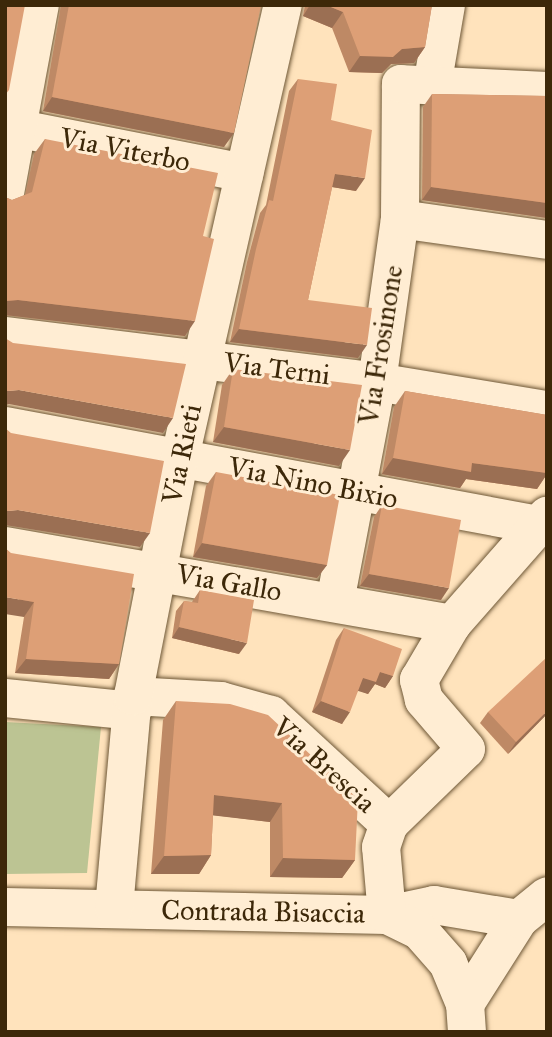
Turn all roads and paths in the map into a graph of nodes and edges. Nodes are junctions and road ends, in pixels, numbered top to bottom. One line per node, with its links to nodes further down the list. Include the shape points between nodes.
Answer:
1 (40, 5): 6 (street)
2 (283, 5): 7 (street, Via Rieti)
3 (446, 5): 4 (street, Via Frosinone)
4 (417, 85): 5 (street); 9 (street, Via Frosinone)
5 (547, 90)
6 (12, 127): 7 (street, Via Viterbo); 8 (street)
7 (244, 173): 12 (street, Via Rieti)
8 (5, 193)
9 (400, 219): 10 (street); 13 (street, Via Frosinone)
10 (547, 240)
11 (5, 337): 12 (street, Via Terni)
12 (201, 360): 13 (street, Via Terni); 16 (street, Via Rieti)
13 (377, 382): 14 (street, Via Terni); 17 (street, Via Frosinone)
14 (547, 410)
15 (5, 426): 16 (street, Via Nino Bixio)
16 (180, 457): 17 (street, Via Nino Bixio); 20 (street, Via Rieti)
17 (355, 493): 18 (street, Via Nino Bixio); 21 (street, Via Frosinone)
18 (543, 521): 22 (street)
19 (5, 546): 20 (street, Via Gallo)
20 (158, 570): 21 (street, Via Gallo); 24 (street, Via Rieti)
21 (335, 602): 22 (street, Via Gallo)
22 (452, 624): 25 (street, via 419,680 424,700 466,749)
23 (5, 698): 24 (street, Via Brescia)
24 (132, 703): 25 (street, Via Brescia, via 221,701 271,715); 27 (street, Via Rieti)
25 (389, 824): 29 (street, via 381,847)
26 (5, 906): 27 (street, Contrada Bisaccia)
27 (114, 908): 29 (street, Contrada Bisaccia)
28 (533, 908): 29 (street, Contrada Bisaccia, via 434,905); 30 (street, Contrada Bisaccia)
29 (387, 915): 30 (street, via 420,931 448,963)
30 (466, 1018)

